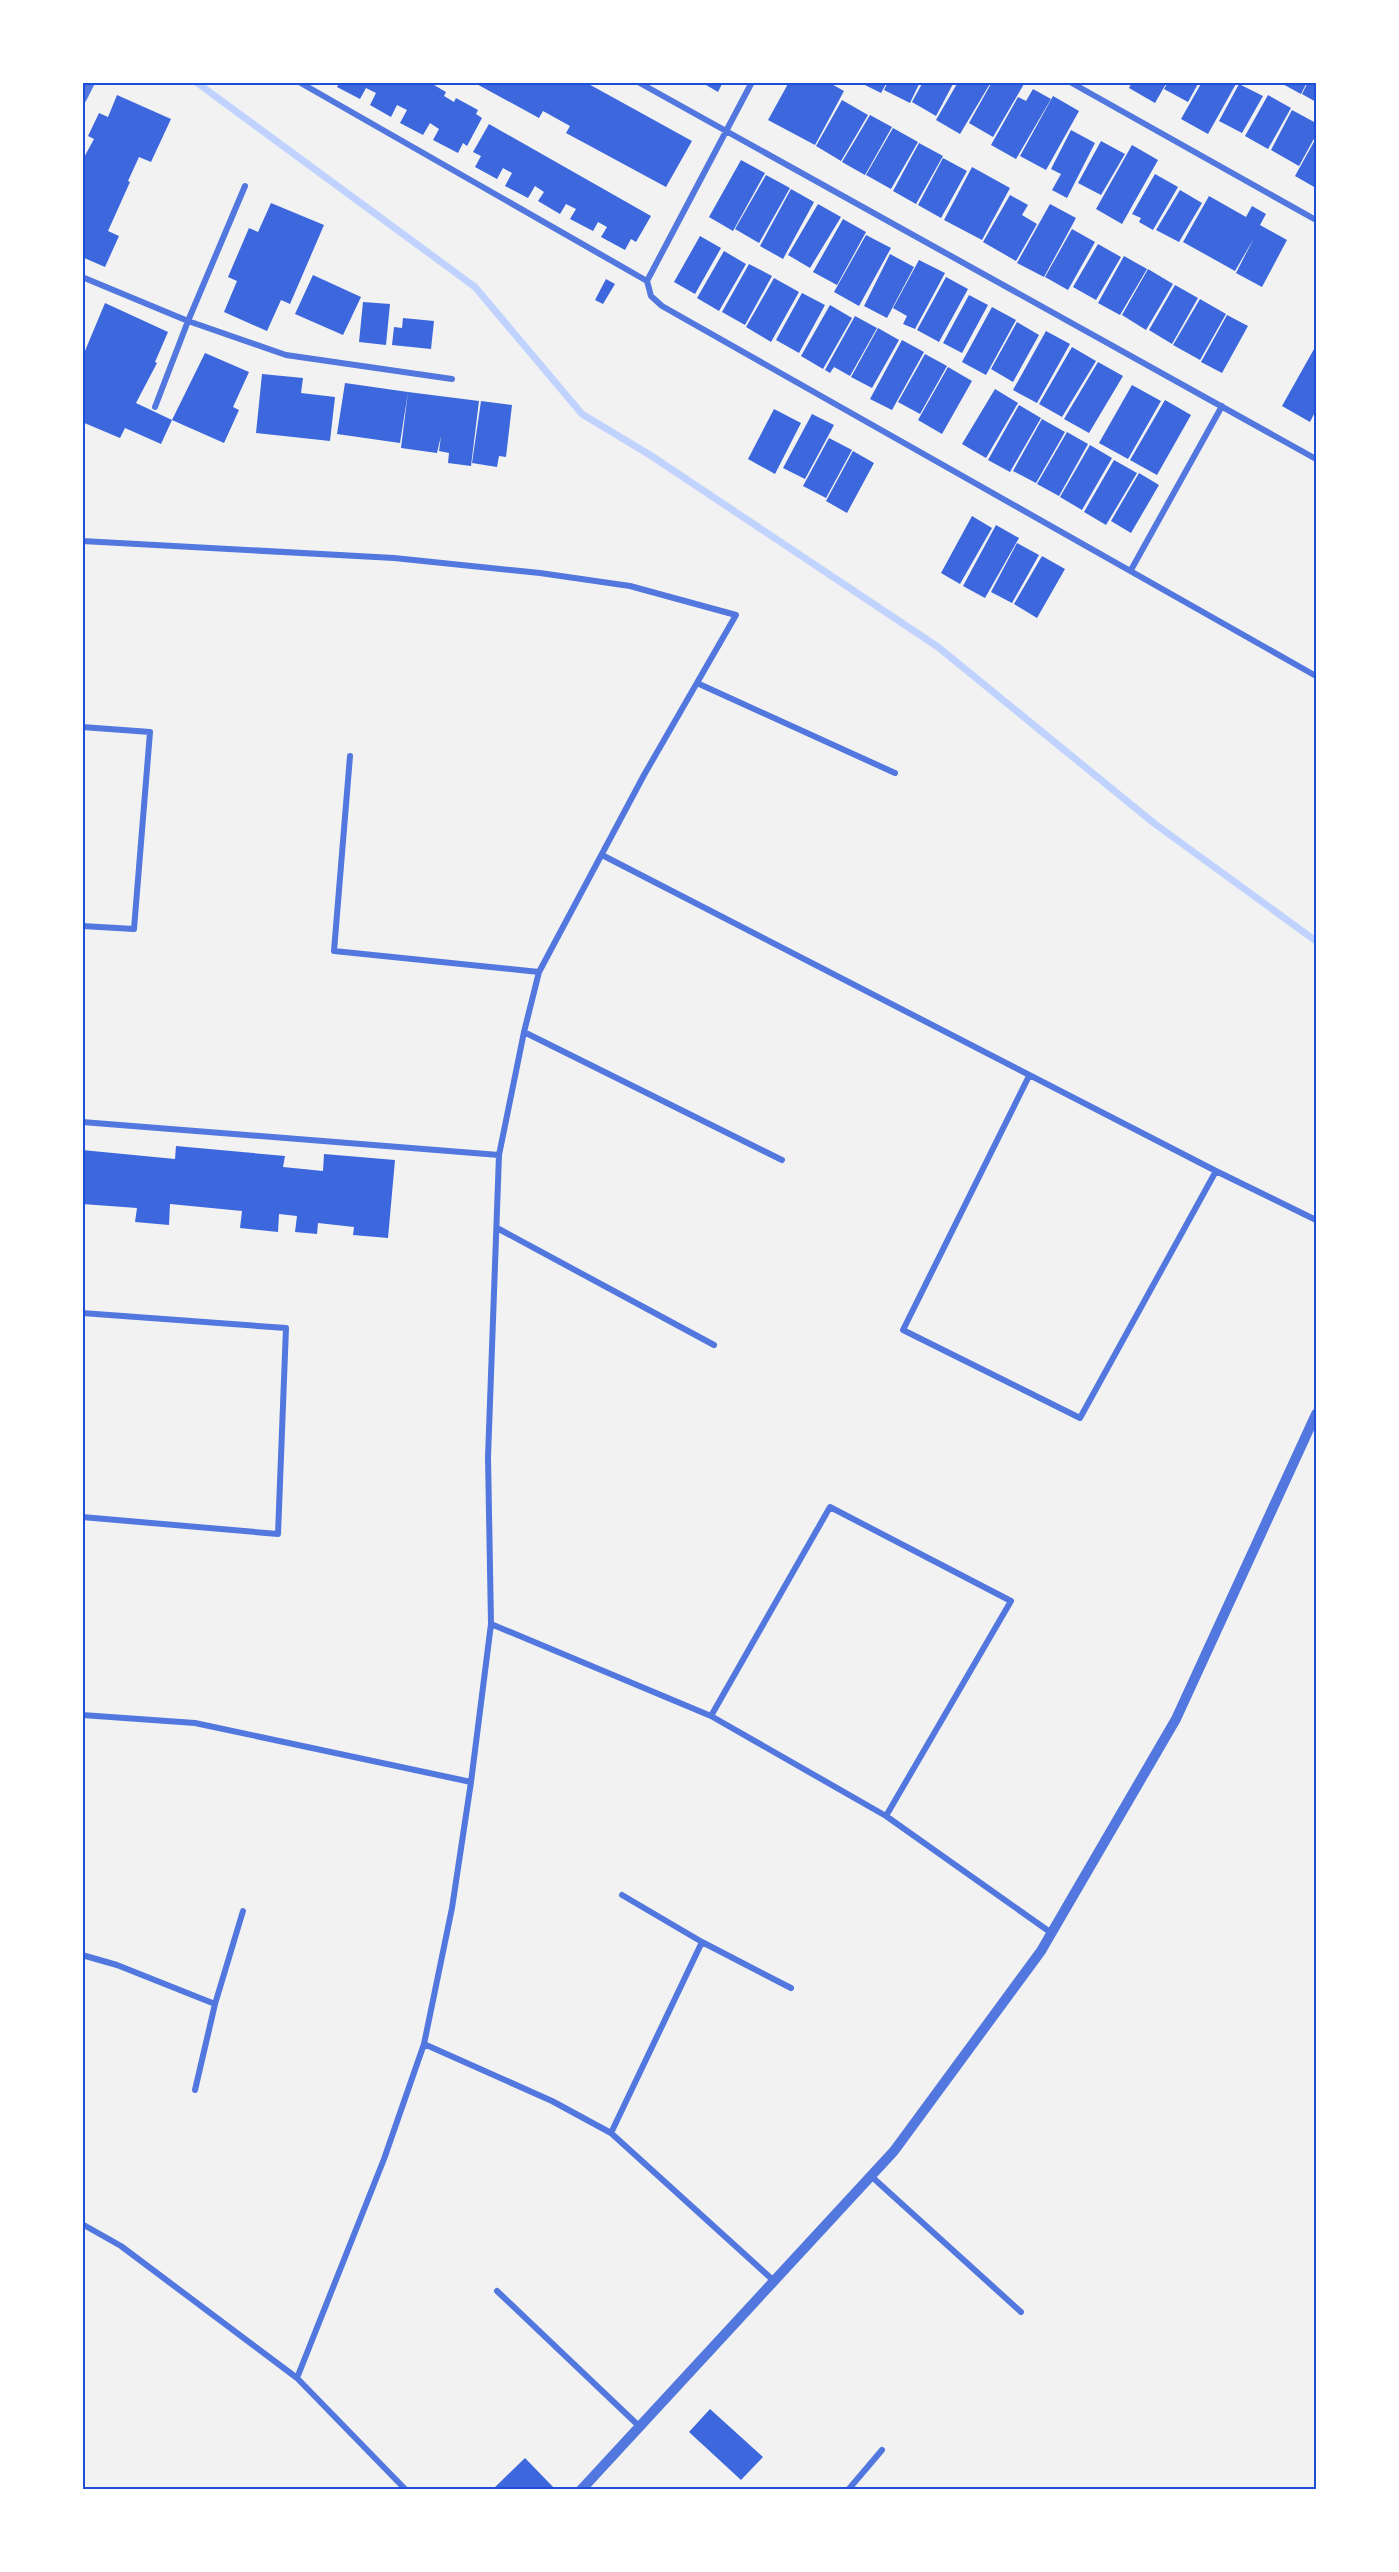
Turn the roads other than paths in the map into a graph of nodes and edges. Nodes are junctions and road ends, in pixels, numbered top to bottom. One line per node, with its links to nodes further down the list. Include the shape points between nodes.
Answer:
1 (90, 82): 6 (street)
2 (300, 82): 11 (street)
3 (638, 82): 7 (street)
4 (752, 82): 7 (street)
5 (1070, 82): 9 (street)
6 (82, 99)
7 (727, 133): 11 (street); 14 (street)
8 (245, 186): 12 (street)
9 (1317, 220)
10 (82, 277): 12 (street)
11 (647, 281): 18 (street, via 651,296 662,306)
12 (188, 321): 13 (street, via 286,355); 15 (street)
13 (452, 379)
14 (1222, 406): 16 (street); 18 (street)
15 (155, 407)
16 (1317, 459)
17 (82, 541): 20 (street, via 394,558 630,586 736,615)
18 (1131, 570): 19 (street)
19 (1317, 675)
20 (697, 682): 23 (street); 24 (street)
21 (82, 728): 25 (street, via 150,732 134,929)
22 (350, 756): 26 (street, via 334,951)
23 (895, 773)
24 (602, 855): 26 (street); 28 (street)
25 (82, 926)
26 (539, 972): 27 (street)
27 (524, 1032): 30 (street); 31 (street)
28 (1029, 1076): 32 (street); 32 (street, via 903,1330 1080,1418)
29 (82, 1122): 30 (street)
30 (499, 1155): 34 (street)
31 (782, 1160)
32 (1216, 1171): 33 (street)
33 (1317, 1220)
34 (497, 1228): 36 (street); 39 (street, via 489,1457)
35 (82, 1313): 38 (street, via 286,1328 278,1534)
36 (714, 1345)
37 (1317, 1414): 46 (street, via 1176,1719)
38 (82, 1517)
39 (491, 1624): 41 (street); 42 (street)
40 (82, 1715): 42 (street, via 195,1723)
41 (711, 1716): 43 (street); 43 (street, via 830,1507 1011,1601)
42 (471, 1782): 51 (street, via 452,1908)
43 (886, 1816): 46 (street)
44 (622, 1895): 47 (street)
45 (243, 1911): 50 (street)
46 (1050, 1932): 54 (street, via 1041,1951 894,2151)
47 (702, 1942): 49 (street); 53 (street)
48 (82, 1955): 50 (street)
49 (790, 1988)
50 (215, 2004): 52 (street)
51 (424, 2044): 53 (street, via 552,2101); 59 (street, via 384,2159)
52 (195, 2090)
53 (611, 2133): 56 (street)
54 (870, 2176): 56 (street); 58 (street)
55 (82, 2224): 59 (street, via 121,2246)
56 (774, 2281): 60 (street)
57 (497, 2291): 60 (street)
58 (1021, 2312)
59 (297, 2378): 62 (street)
60 (640, 2427): 63 (street)
61 (882, 2450): 64 (street)
62 (406, 2490)
63 (581, 2490)
64 (848, 2490)

